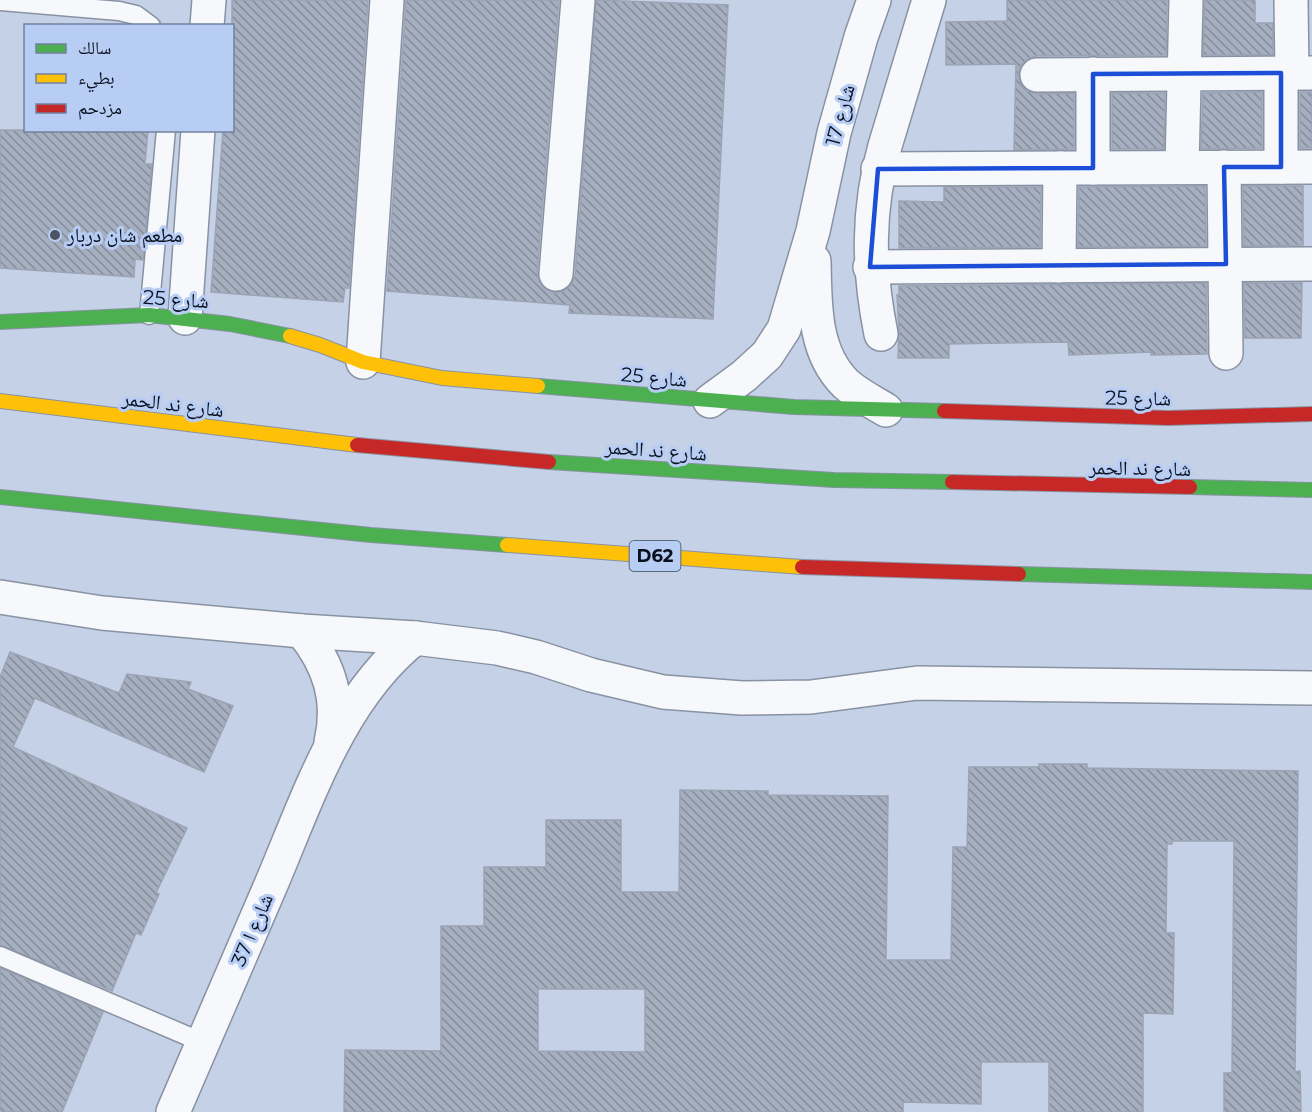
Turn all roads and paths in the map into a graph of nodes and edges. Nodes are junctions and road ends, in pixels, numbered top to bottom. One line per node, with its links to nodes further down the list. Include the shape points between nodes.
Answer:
1 (208, 0): 10 (street)
2 (387, 0): 34 (street)
3 (578, 0): 28 (street)
4 (874, 0): 23 (street, شارع 17, via 834,133)
5 (929, 0): 22 (street)
6 (1186, 0): 13 (street)
7 (1291, 0): 11 (street)
8 (0, 1): 9 (lane, via 119,11 136,15)
9 (148, 24)
10 (207, 24)
11 (1295, 73): 13 (street); 19 (street)
12 (1093, 74): 13 (street); 14 (street); 21 (street)
13 (1184, 74): 17 (street)
14 (1037, 75)
15 (166, 132): 29 (lane)
16 (198, 132): 30 (street)
17 (1182, 167): 18 (street); 21 (street)
18 (1224, 167): 19 (street); 24 (street)
19 (1296, 167)
20 (1060, 168): 21 (street); 22 (street); 26 (street)
21 (1093, 168)
22 (878, 169): 27 (street)
23 (813, 231): 36 (street, شارع 17, via 784,329 767,355); 37 (street, شارع 17, via 816,321 822,344 847,384)
24 (1226, 264): 25 (street); 26 (street); 33 (street)
25 (1312, 264)
26 (1059, 266): 27 (street)
27 (870, 267): 32 (street)
28 (556, 274)
29 (149, 315): 30 (main road, شارع 25); 31 (main road, شارع 25)
30 (184, 318): 34 (main road, شارع 25, via 276,332)
31 (0, 322)
32 (881, 334)
33 (1226, 353)
34 (363, 362): 36 (main road, شارع 25, via 442,378)
35 (0, 401): 39 (main road, شارع ند الحمر, via 411,451 609,467 834,480)
36 (710, 401): 37 (main road, شارع 25)
37 (886, 410): 38 (main road, شارع 25, via 1168,418)
38 (1312, 414)
39 (1312, 490)
40 (0, 497): 41 (main road, D62, via 371,536 809,568)
41 (1312, 582)
42 (0, 597): 43 (street, via 102,613)
43 (302, 631): 44 (street); 46 (street, شارع ا 37, via 316,647 333,685 334,727)
44 (415, 638): 45 (street, via 526,654 663,692 742,698 811,697 917,683); 46 (street, شارع ا 37, via 380,670)
45 (1312, 688)
46 (330, 747): 48 (street, شارع ا 37)
47 (0, 956): 48 (lane)
48 (204, 1043): 49 (street, شارع ا 37)
49 (173, 1112)

